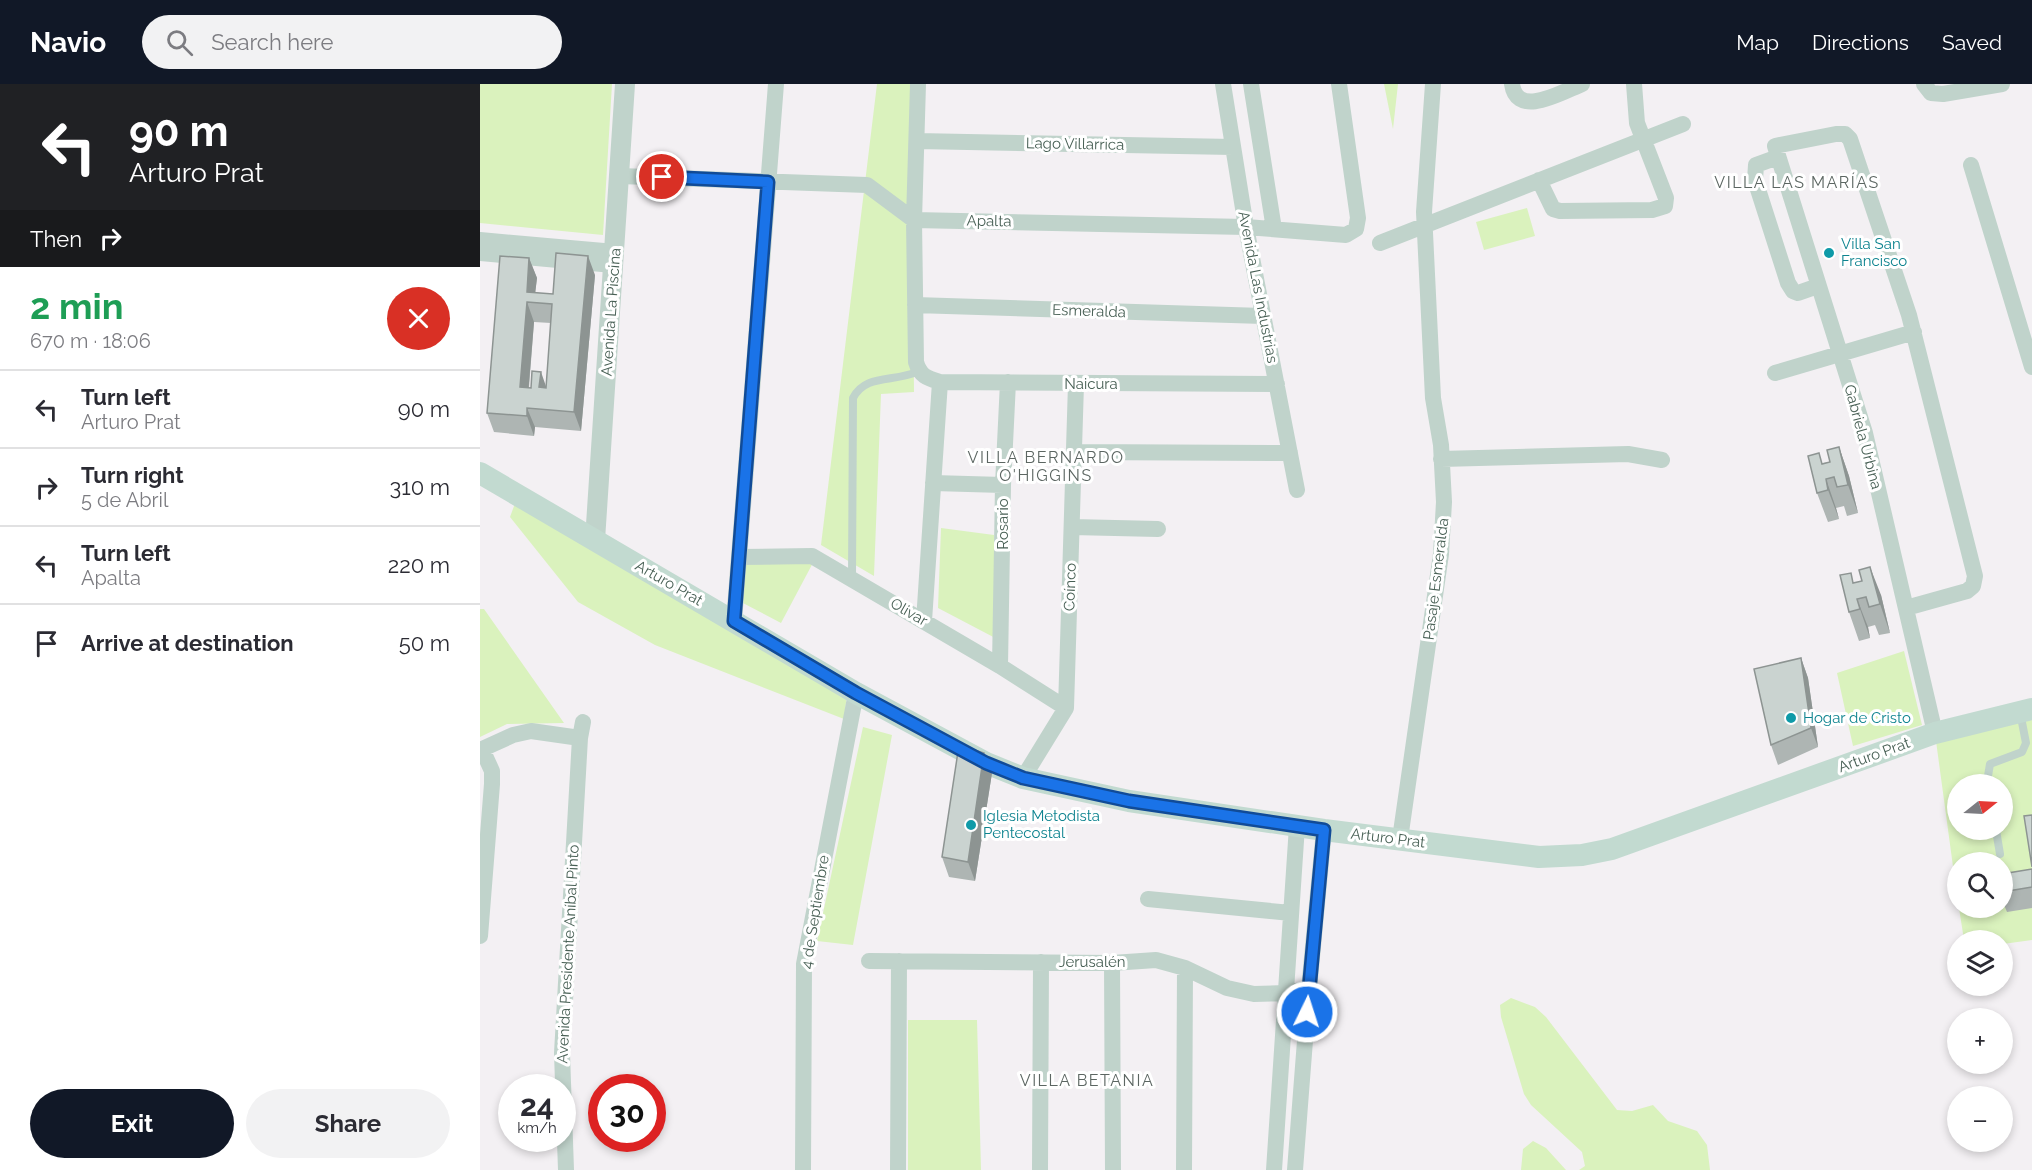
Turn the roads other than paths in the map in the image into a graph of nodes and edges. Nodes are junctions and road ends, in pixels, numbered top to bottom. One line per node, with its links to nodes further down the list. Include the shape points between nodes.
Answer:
1 (625, 84): 19 (street, Avenida La Piscina)
2 (776, 84): 21 (street)
3 (918, 84): 15 (street)
4 (1223, 84): 16 (street, Avenida Las Industrias)
5 (1251, 84): 25 (street, Avenida Las Industrias)
6 (1339, 84): 25 (street, Apalta, via 1358,218 1356,229 1346,235)
7 (1433, 84): 23 (street, Pasaje Esmeralda, via 1423,199)
8 (1512, 84): 9 (street, via 1518,99 1528,102)
9 (1582, 84)
10 (1634, 84): 14 (street, via 1636,123)
11 (1924, 84): 12 (street, via 1931,93 1943,94)
12 (2002, 84)
13 (1683, 124): 14 (street)
14 (1644, 140): 20 (street); 20 (street, via 1666,198 1665,206 1652,210 1560,211 1552,209)
15 (916, 141): 16 (street, Lago Villarrica); 22 (street)
16 (1233, 147): 24 (street, Avenida Las Industrias)
17 (1776, 151): 30 (street, Gabriela Urbina); 30 (street, via 1756,165 1755,180 1788,283 1798,293); 33 (street, via 1836,134 1845,134 1850,139)
18 (1971, 165): 36 (street)
19 (620, 176): 21 (street); 29 (street, Avenida La Piscina)
20 (1539, 180): 23 (street)
21 (768, 182): 22 (street, via 867,185); 53 (street)
22 (915, 220): 24 (street, Apalta); 31 (street)
23 (1425, 225): 27 (street); 44 (street, Pasaje Esmeralda, via 1433,398)
24 (1246, 227): 25 (street, Apalta); 32 (street, Avenida Las Industrias)
25 (1274, 229)
26 (480, 240): 29 (street)
27 (1380, 243)
28 (480, 253): 29 (street)
29 (614, 258): 52 (street, Avenida La Piscina)
30 (1818, 286): 34 (street, Gabriela Urbina)
31 (915, 306): 32 (street, Esmeralda); 35 (street)
32 (1263, 316): 41 (street, Avenida Las Industrias)
33 (1914, 332): 34 (street); 55 (street, via 1975,576 1967,591)
34 (1840, 354): 37 (street); 55 (street, Gabriela Urbina, via 1864,433)
35 (917, 367): 38 (street, Naicura, via 924,378); 54 (lane, via 907,377 868,381 854,398)
36 (2032, 367)
37 (1775, 373)
38 (940, 382): 39 (street, Naicura); 47 (street)
39 (1008, 382): 40 (street, Naicura); 48 (street, Rosario)
40 (1076, 384): 41 (street, Naicura); 42 (street, Coínco)
41 (1277, 384): 43 (street, Avenida Las Industrias)
42 (1074, 452): 43 (street); 50 (street, Coínco)
43 (1290, 453): 49 (street, Avenida Las Industrias)
44 (1441, 459): 45 (street, via 1628,454); 68 (street, Pasaje Esmeralda, via 1441,554)
45 (1662, 460)
46 (480, 473): 52 (main road, Arturo Prat)
47 (933, 483): 48 (street); 57 (street)
48 (1003, 485): 58 (street, Rosario)
49 (1297, 490)
50 (1072, 527): 51 (street); 60 (street, Coínco)
51 (1158, 529)
52 (595, 540): 56 (main road, Arturo Prat)
53 (739, 557): 54 (street, Olivar, via 812,556); 56 (street)
54 (852, 579): 57 (street, Olivar)
55 (1906, 608): 62 (street, Gabriela Urbina)
56 (734, 621): 59 (main road, Arturo Prat)
57 (924, 621): 58 (street, Olivar)
58 (1000, 666): 60 (street, Olivar)
59 (856, 693): 65 (main road, Arturo Prat, via 986,763); 81 (street, 4 de Septiembre, via 804,964)
60 (1066, 708): 65 (street, Coínco)
61 (2026, 710): 62 (main road, Arturo Prat); 64 (lane, via 2026,743 2022,752 1990,764)
62 (1935, 733): 68 (main road, Arturo Prat, via 1612,849 1582,855 1539,857)
63 (481, 750): 69 (street, via 492,771); 80 (street, Avenida Presidente Aníbal Pinto, via 531,731 581,730 562,1053)
64 (1988, 774)
65 (1023, 778): 66 (main road, Arturo Prat, via 1129,801)
66 (1298, 826): 67 (main road, Arturo Prat); 71 (street)
67 (1324, 830): 68 (main road, Arturo Prat); 78 (street)
68 (1400, 839)
69 (483, 862): 72 (street)
70 (1148, 899): 71 (street)
71 (1291, 913): 79 (street)
72 (480, 936)
73 (869, 961): 74 (street, Jerusalén)
74 (898, 961): 75 (street, Jerusalén); 82 (street)
75 (1041, 962): 76 (street, Jerusalén); 83 (street)
76 (1112, 963): 77 (street, Jerusalén, via 1156,960); 84 (street)
77 (1185, 968): 79 (street, Jerusalén, via 1227,988 1254,994); 85 (street)
78 (1309, 989): 79 (street, Jerusalén); 87 (street)
79 (1286, 993): 86 (street)
80 (566, 1170)
81 (802, 1170)
82 (898, 1170)
83 (1040, 1170)
84 (1113, 1170)
85 (1184, 1170)
86 (1274, 1170)
87 (1296, 1170)

